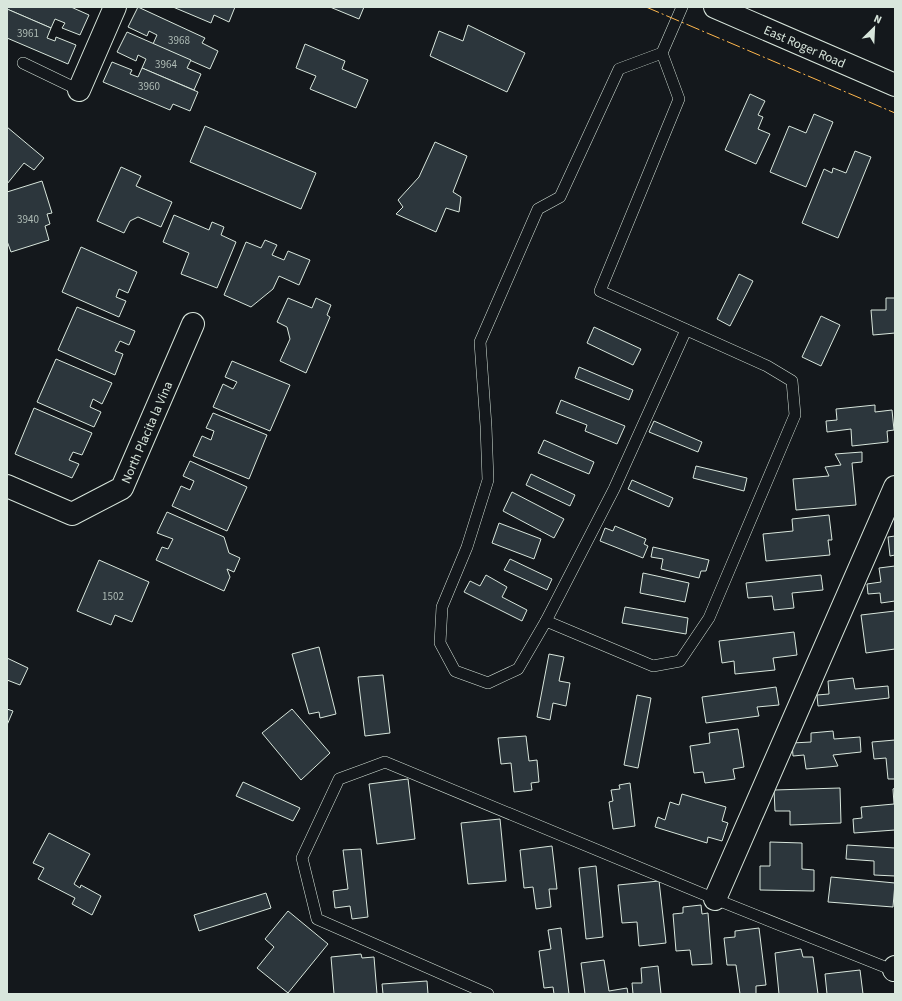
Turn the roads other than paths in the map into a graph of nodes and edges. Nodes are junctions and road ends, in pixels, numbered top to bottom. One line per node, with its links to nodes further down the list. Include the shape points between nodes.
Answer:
1 (115, 7): 7 (street)
2 (682, 7): 4 (lane)
3 (715, 7): 6 (street, East Roger Road)
4 (662, 53): 9 (lane, via 679,99 600,291); 12 (lane, via 619,70 560,197 538,209 480,342 488,480 467,547 442,607 440,643 455,671 488,683 518,669)
5 (22, 64): 7 (lane)
6 (895, 85)
7 (79, 90)
8 (193, 324): 10 (street, North Placita la Vina, via 122,488 72,514)
9 (686, 330): 12 (lane, via 614,489); 12 (lane, via 767,366 792,381 795,415 709,618 680,662 653,666)
10 (7, 486)
11 (895, 487): 13 (street)
12 (546, 620)
13 (715, 899): 14 (lane); 15 (lane, via 385,762 339,779 302,858 317,919)
14 (895, 969)
15 (488, 994)

